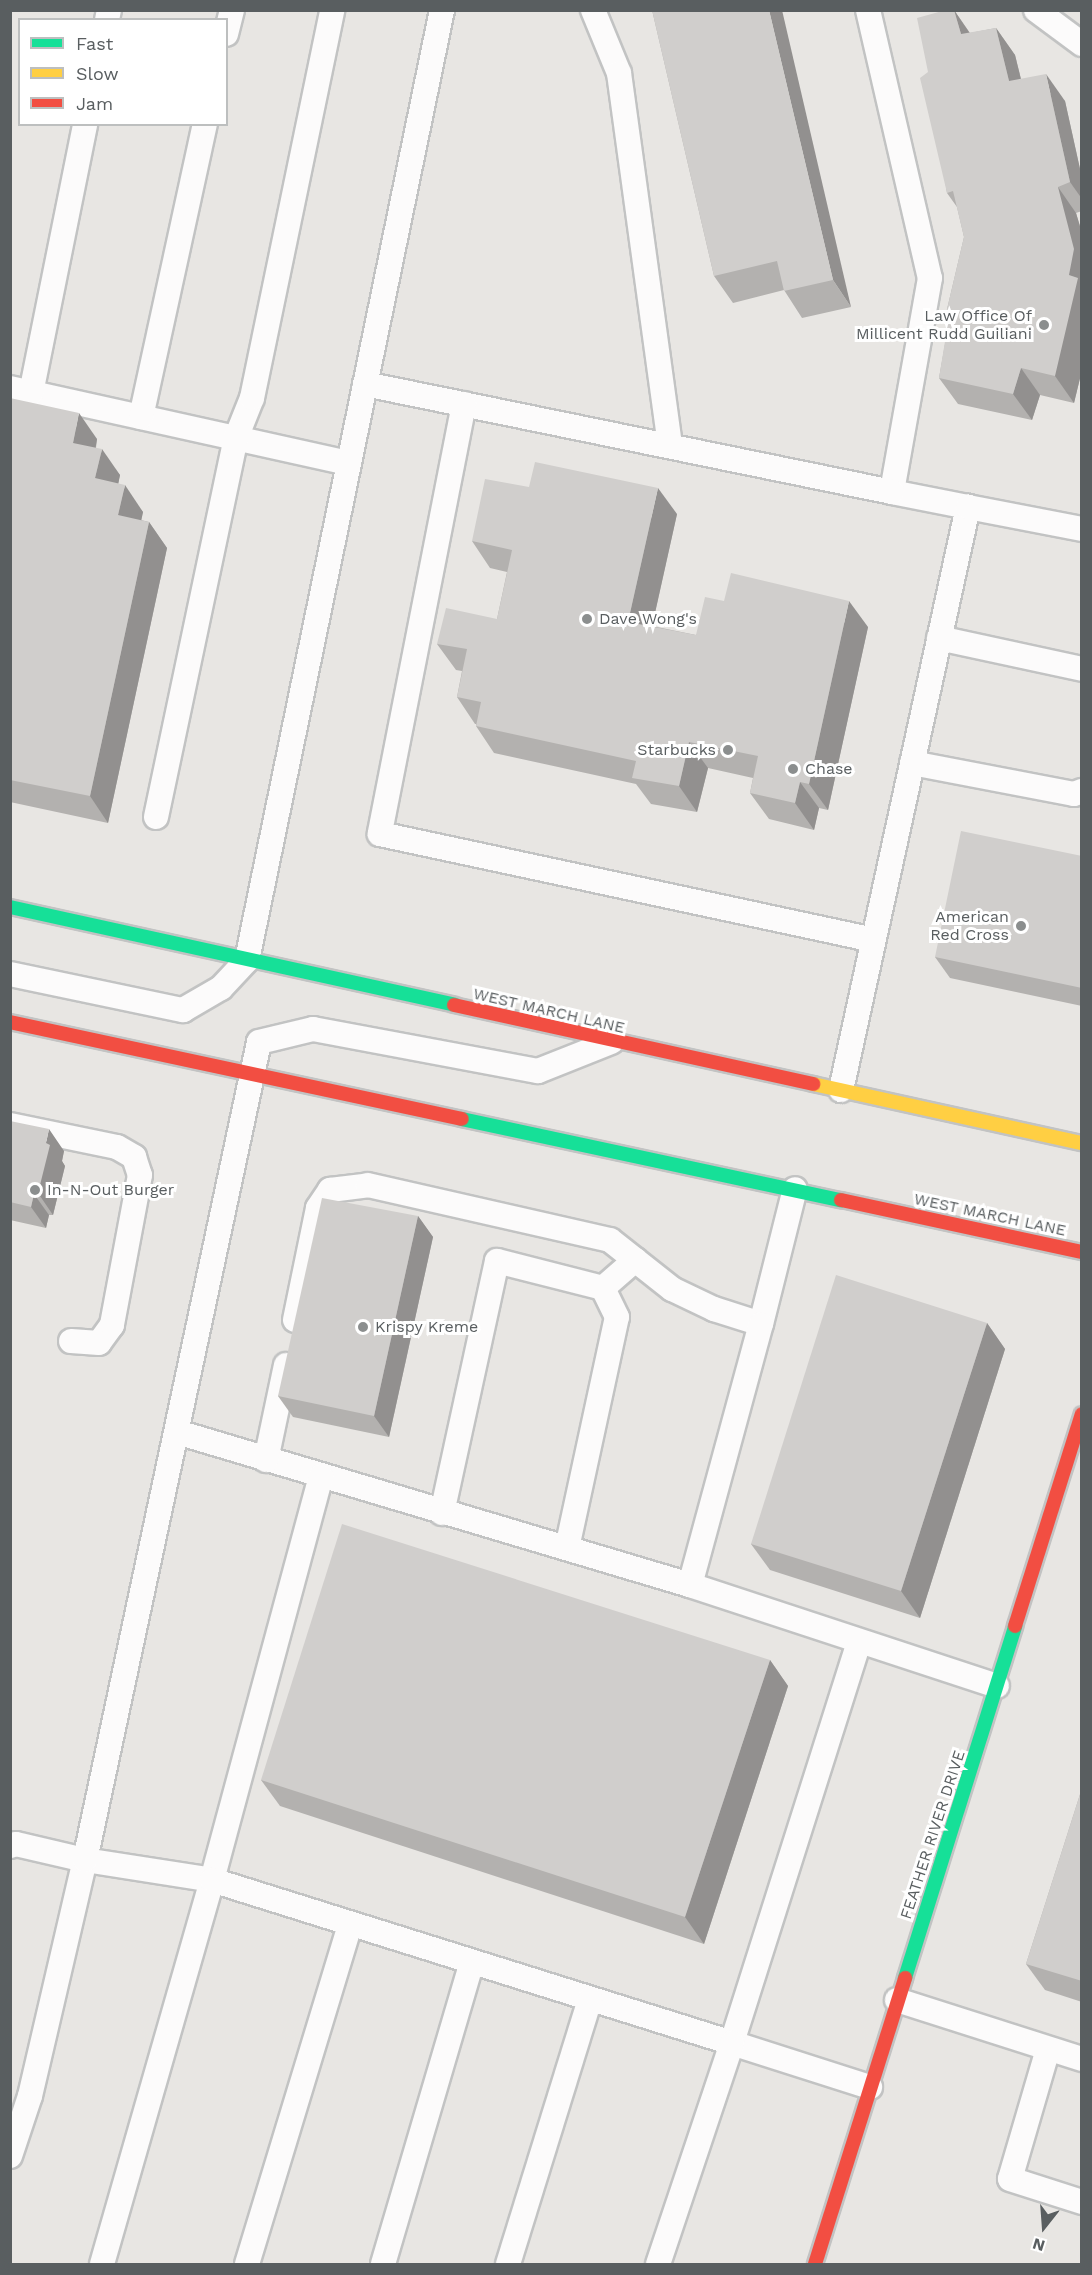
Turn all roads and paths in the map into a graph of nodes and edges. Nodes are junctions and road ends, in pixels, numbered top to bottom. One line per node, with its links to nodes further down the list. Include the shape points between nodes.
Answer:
1 (232, 10): 7 (lane)
2 (332, 10): 15 (lane, via 252,398)
3 (442, 10): 11 (lane)
4 (593, 10): 16 (lane, via 619,73)
5 (868, 10): 18 (lane, via 930,278)
6 (1036, 10): 8 (lane)
7 (228, 26)
8 (1082, 45)
9 (86, 126): 12 (lane)
10 (205, 126): 14 (lane)
11 (365, 384): 13 (lane); 17 (lane)
12 (21, 391): 14 (lane)
13 (464, 404): 16 (lane); 27 (lane, via 380,834)
14 (141, 417): 15 (lane)
15 (236, 438): 17 (lane); 25 (lane)
16 (670, 446): 18 (lane)
17 (349, 463): 28 (lane)
18 (892, 492): 19 (lane)
19 (968, 507): 20 (lane); 21 (lane)
20 (1082, 529)
21 (939, 638): 22 (lane); 23 (lane)
22 (1082, 669)
23 (912, 763): 24 (lane, via 1074,794); 27 (lane)
24 (1082, 791)
25 (156, 818)
26 (10, 907): 28 (main road, WEST MARCH LANE)
27 (874, 940): 33 (lane)
28 (247, 960): 29 (lane, via 221,988 183,1010); 31 (main road, WEST MARCH LANE)
29 (10, 974)
30 (10, 1022): 32 (main road, WEST MARCH LANE)
31 (611, 1042): 32 (lane, via 538,1071 313,1029 259,1042); 33 (main road, WEST MARCH LANE)
32 (253, 1072): 36 (main road, WEST MARCH LANE); 43 (lane)
33 (841, 1090): 35 (main road, WEST MARCH LANE)
34 (10, 1125): 41 (lane, via 117,1147 134,1156 137,1166 140,1191 112,1325 99,1343)
35 (1082, 1143)
36 (795, 1190): 37 (main road, WEST MARCH LANE); 40 (lane)
37 (1082, 1252)
38 (635, 1260): 39 (lane); 40 (lane, via 672,1289 714,1309); 44 (lane, via 610,1240 559,1228 368,1185 330,1190 318,1208)
39 (603, 1288): 46 (lane, via 497,1261); 47 (lane, via 617,1317)
40 (761, 1324): 48 (lane)
41 (71, 1341)
42 (1082, 1414): 50 (main road, FEATHER RIVER DRIVE)
43 (177, 1432): 44 (lane); 52 (lane)
44 (266, 1460): 45 (lane)
45 (321, 1476): 46 (lane); 53 (lane)
46 (442, 1513): 47 (lane)
47 (567, 1548): 48 (lane)
48 (690, 1585): 49 (lane)
49 (859, 1642): 50 (lane); 58 (lane)
50 (998, 1686): 57 (main road, FEATHER RIVER DRIVE)
51 (10, 1846): 52 (lane, via 16,1844)
52 (85, 1860): 53 (lane); 62 (lane, via 30,2096)
53 (212, 1880): 54 (lane); 64 (lane)
54 (350, 1924): 55 (lane); 65 (lane)
55 (472, 1962): 56 (lane); 66 (lane)
56 (590, 1998): 58 (lane); 67 (lane)
57 (897, 2000): 59 (lane); 61 (main road, FEATHER RIVER DRIVE)
58 (732, 2043): 61 (lane); 68 (lane)
59 (1048, 2049): 60 (lane); 63 (lane, via 1010,2179)
60 (1082, 2060)
61 (870, 2087): 69 (main road, FEATHER RIVER DRIVE)
62 (10, 2156)
63 (1082, 2202)
64 (102, 2265)
65 (247, 2265)
66 (383, 2265)
67 (508, 2265)
68 (658, 2265)
69 (815, 2265)

